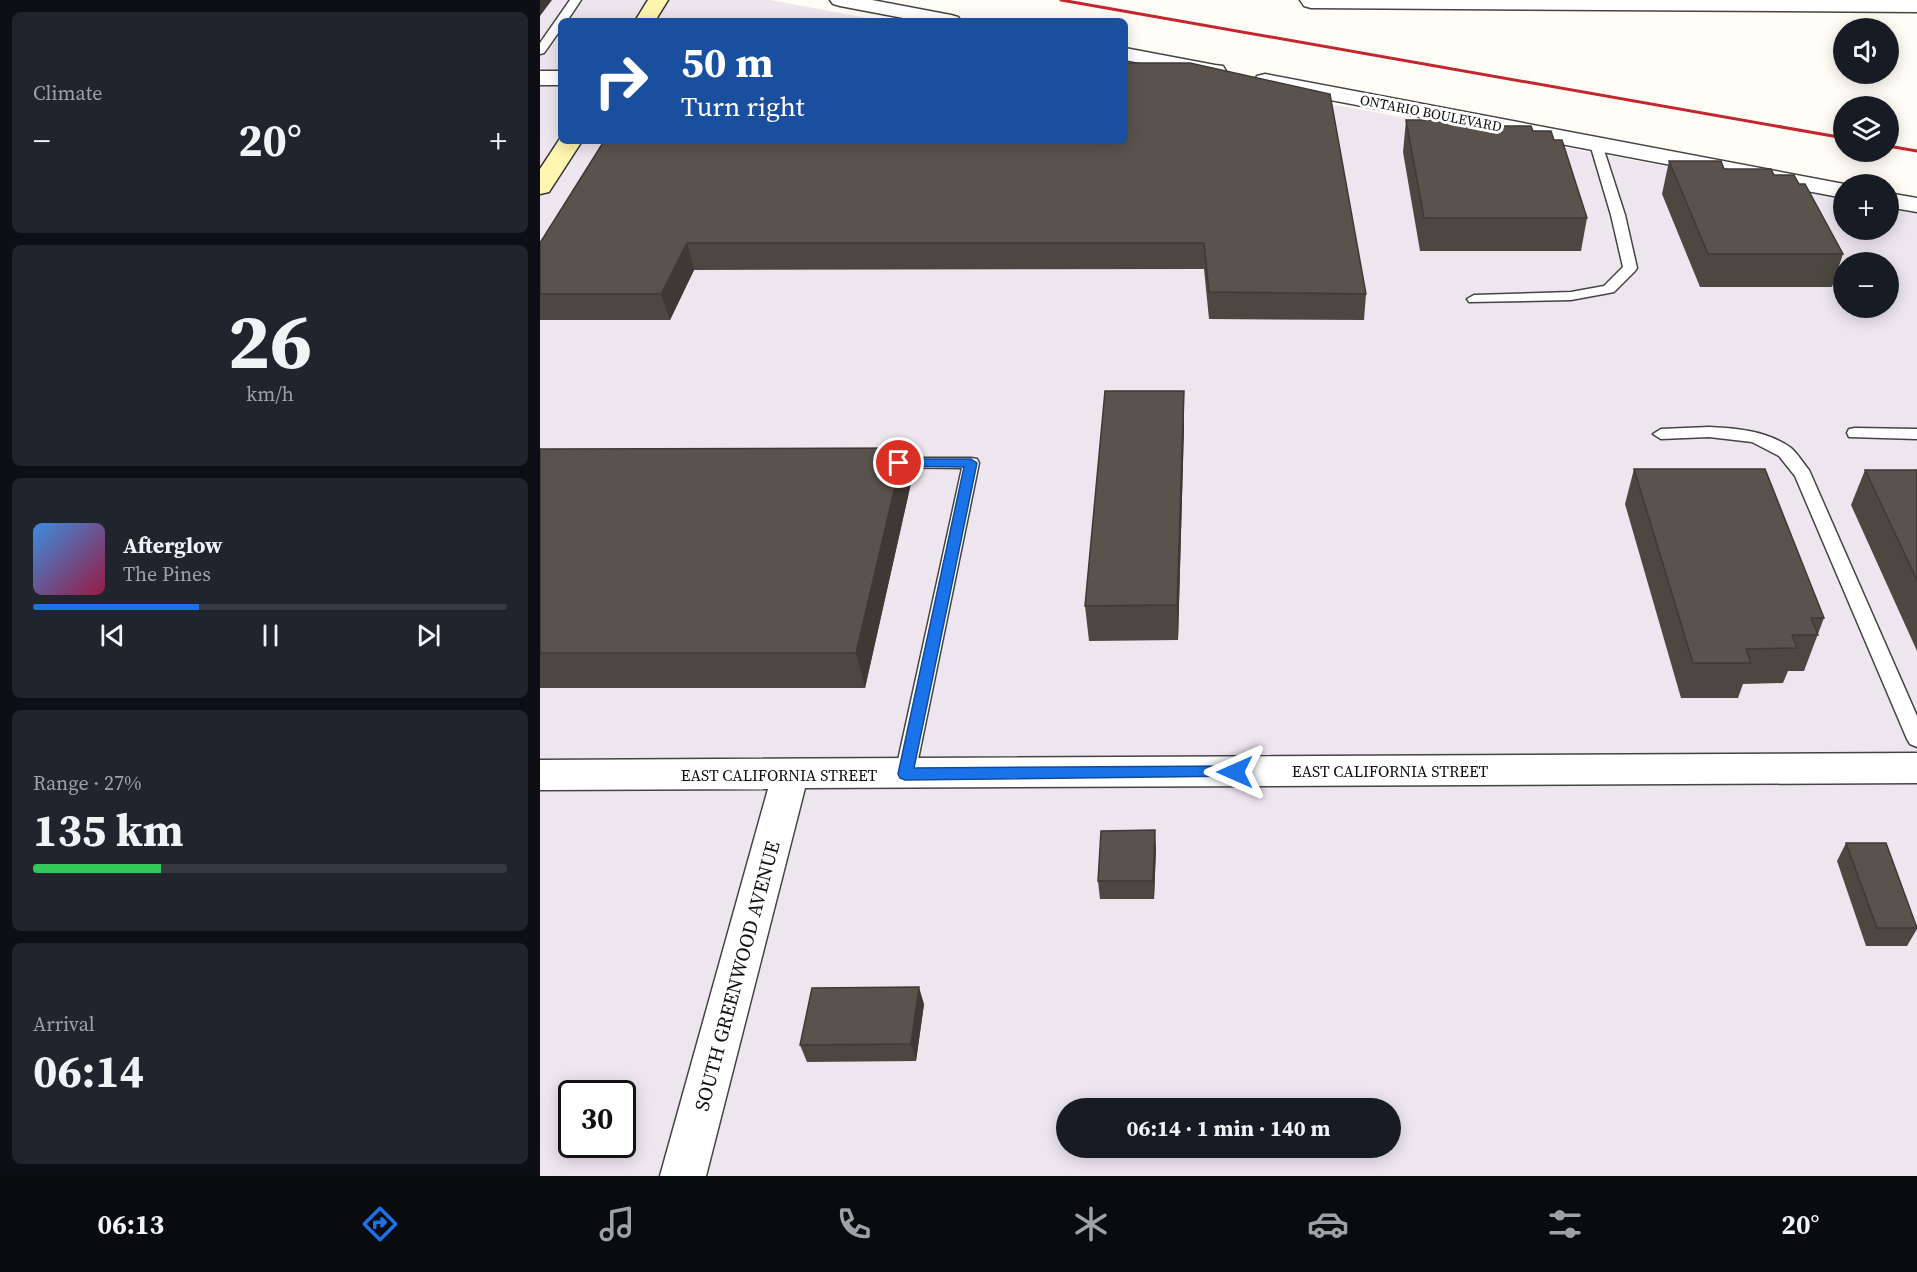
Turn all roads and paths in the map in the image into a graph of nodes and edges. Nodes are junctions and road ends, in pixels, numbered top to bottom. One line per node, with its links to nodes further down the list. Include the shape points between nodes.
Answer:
1 (576, 0): 6 (lane)
2 (658, 0): 7 (street)
3 (840, 0): 8 (street)
4 (1310, 1): 5 (street)
5 (1917, 6)
6 (563, 18)
7 (647, 18)
8 (935, 18)
9 (558, 25): 10 (lane)
10 (540, 51)
11 (1128, 55): 15 (street, ONTARIO BOULEVARD)
12 (540, 78): 13 (street)
13 (558, 78)
14 (568, 144): 16 (street)
15 (1596, 144): 17 (street, ONTARIO BOULEVARD); 20 (lane, via 1630,268 1609,289 1571,296)
16 (540, 187)
17 (1833, 189)
18 (1899, 202): 19 (street)
19 (1917, 205)
20 (1474, 299)
21 (1855, 433): 23 (lane)
22 (1661, 434): 25 (lane, via 1722,432 1758,439 1785,452 1803,474)
23 (1917, 434)
24 (863, 463): 27 (lane, via 971,463)
25 (1917, 740)
26 (1917, 768): 27 (street, EAST CALIFORNIA STREET)
27 (905, 774): 29 (street, EAST CALIFORNIA STREET)
28 (540, 775): 29 (street, EAST CALIFORNIA STREET)
29 (790, 775): 30 (street, SOUTH GREENWOOD AVENUE)
30 (683, 1176)

